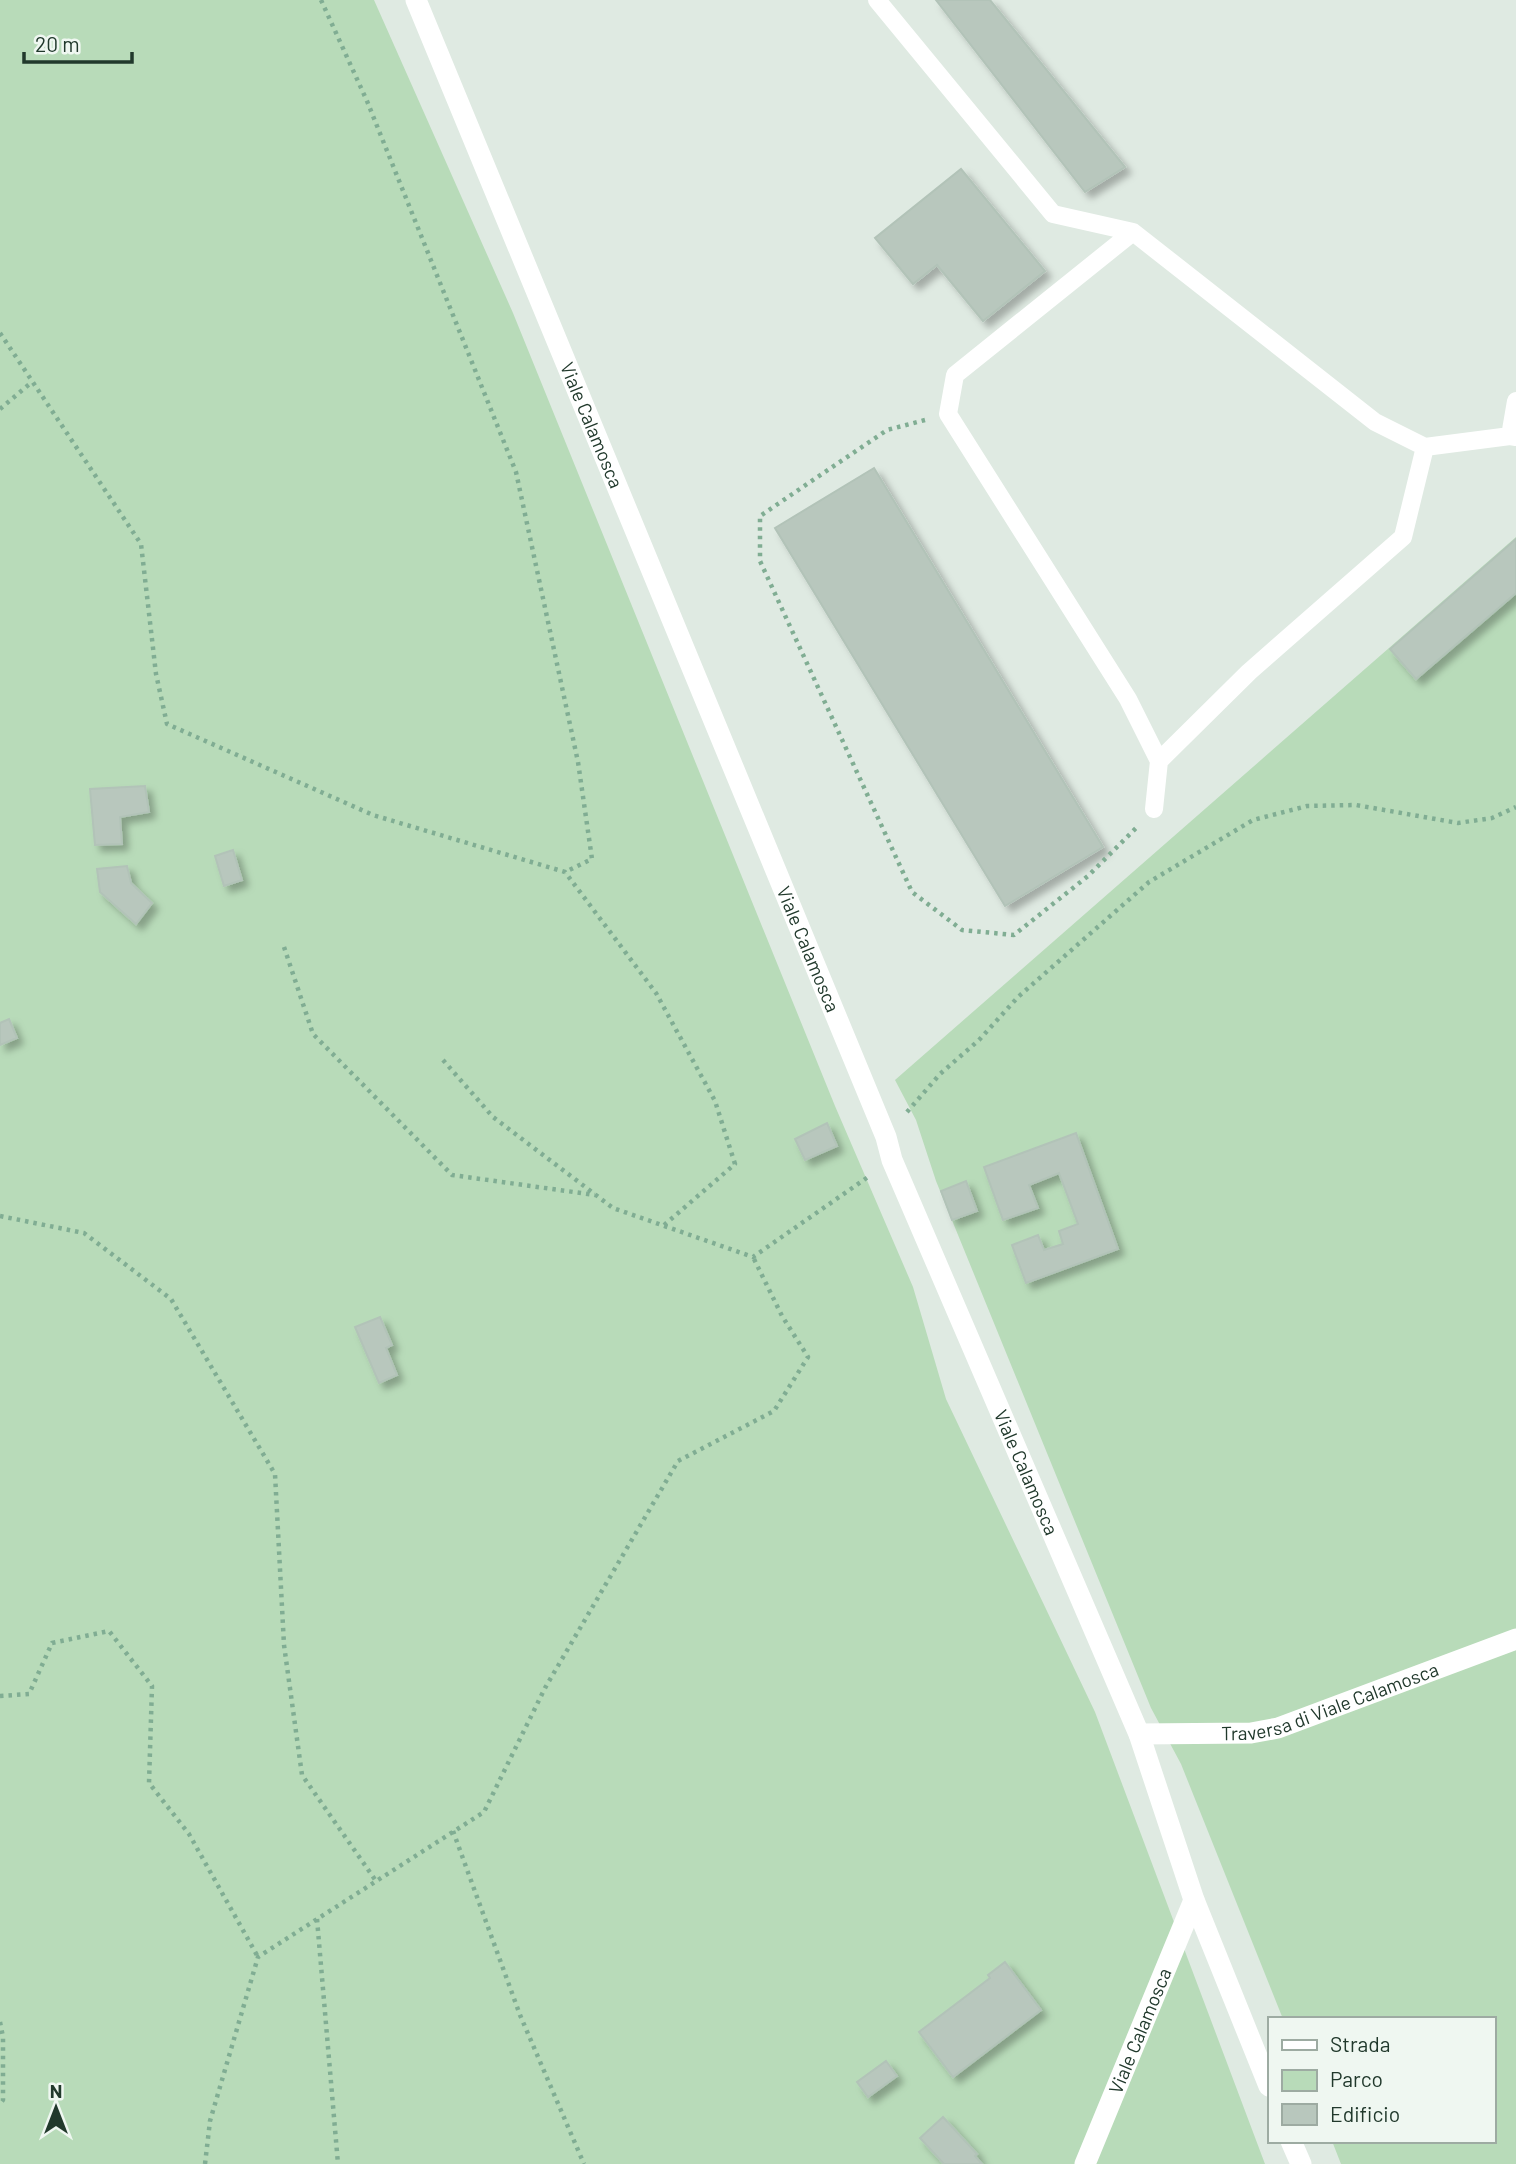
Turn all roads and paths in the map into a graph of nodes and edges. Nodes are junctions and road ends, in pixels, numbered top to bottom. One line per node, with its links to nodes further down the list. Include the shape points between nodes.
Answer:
1 (321, 0): 15 (path, via 367,101 516,472 578,762 592,859)
2 (416, 0): 18 (street, Viale Calamosca)
3 (877, 0): 4 (lane, via 1053,214)
4 (1133, 232): 9 (lane, via 955,375); 11 (lane, via 1375,422)
5 (0, 333): 6 (path)
6 (32, 382): 8 (path); 15 (path, via 141,544 156,674 167,724 373,816)
7 (1516, 401): 10 (lane)
8 (0, 409)
9 (948, 414): 12 (lane, via 1128,699); 14 (path, via 887,430 760,516 760,561 912,891 962,930 1014,935 1088,876)
10 (1513, 437): 11 (lane)
11 (1425, 447): 12 (lane, via 1403,537 1249,672)
12 (1159, 761): 14 (lane)
13 (1516, 807): 18 (path, via 1492,818 1458,823 1356,805 1307,806 1253,820 1149,882 1122,905 940,1074)
14 (1154, 810)
15 (565, 872): 22 (path, via 656,993 715,1101 735,1164)
16 (284, 947): 20 (path, via 313,1034 452,1175)
17 (443, 1060): 20 (path, via 493,1117)
18 (886, 1137): 19 (street, Viale Calamosca)
19 (892, 1160): 23 (path); 26 (street, Viale Calamosca)
20 (596, 1195): 22 (path, via 613,1208)
21 (0, 1216): 28 (path, via 84,1233 171,1298 275,1474 284,1645 302,1775)
22 (663, 1226): 23 (path)
23 (753, 1257): 27 (path, via 808,1357 774,1411 678,1461 545,1688 484,1812)
24 (1516, 1639): 26 (street, Traversa di Viale Calamosca, via 1278,1728 1251,1733)
25 (0, 1696): 31 (path, via 29,1694 52,1643 109,1631 152,1686 149,1783 189,1834)
26 (1139, 1734): 29 (street, Viale Calamosca)
27 (453, 1831): 28 (path); 38 (path, via 520,2015)
28 (376, 1881): 30 (path)
29 (1194, 1900): 33 (street, Viale Calamosca); 39 (street, Viale Calamosca)
30 (317, 1919): 31 (path); 37 (path)
31 (258, 1957): 36 (path, via 210,2120)
32 (0, 2022): 34 (path)
33 (1268, 2085)
34 (0, 2104)
35 (1293, 2143): 40 (street)
36 (205, 2164)
37 (338, 2164)
38 (584, 2164)
39 (1085, 2164)
40 (1301, 2164)

